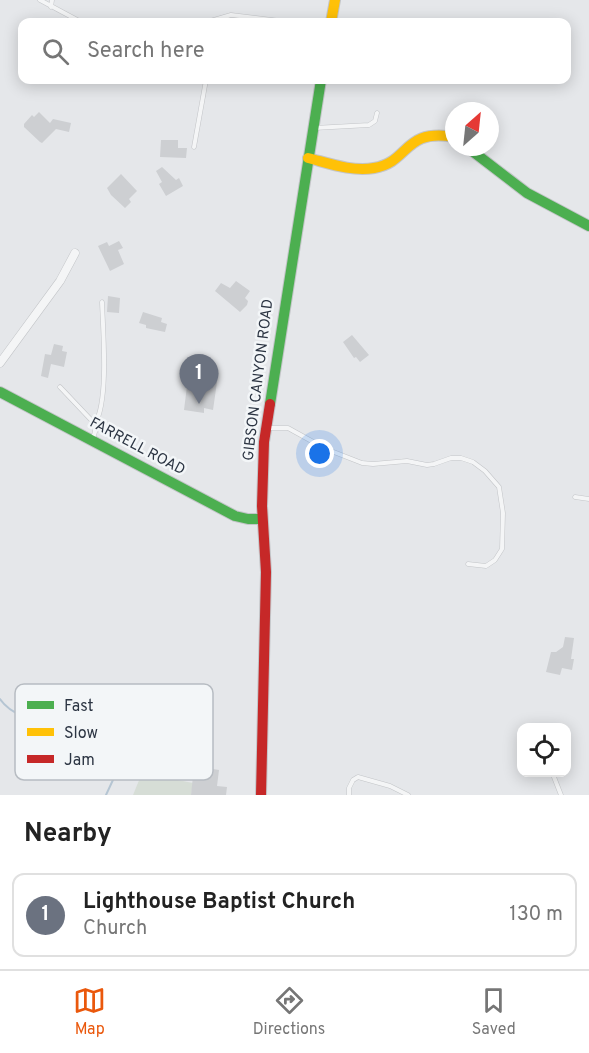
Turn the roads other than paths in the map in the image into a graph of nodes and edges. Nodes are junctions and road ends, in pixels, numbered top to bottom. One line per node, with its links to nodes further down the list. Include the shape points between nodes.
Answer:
1 (40, 0): 4 (lane)
2 (52, 0): 4 (lane)
3 (335, 0): 9 (main road)
4 (51, 7): 6 (lane)
5 (252, 17): 7 (lane); 8 (lane)
6 (73, 18)
7 (221, 18)
8 (259, 18)
9 (332, 18)
10 (205, 84): 15 (lane)
11 (320, 84): 13 (main road, GIBSON CANYON ROAD)
12 (377, 113): 13 (lane, via 369,125)
13 (313, 128): 17 (main road, GIBSON CANYON ROAD)
14 (445, 136): 17 (main road, via 422,136 381,167 370,169)
15 (194, 147)
16 (478, 156): 18 (main road, via 526,193)
17 (308, 158): 25 (main road, GIBSON CANYON ROAD)
18 (589, 226)
19 (75, 253): 21 (street, via 60,281)
20 (102, 302): 24 (lane, via 104,360 100,413)
21 (0, 363)
22 (60, 387): 24 (lane)
23 (0, 392): 26 (main road, FARRELL ROAD)
24 (95, 424): 26 (lane)
25 (265, 428): 29 (main road, GIBSON CANYON ROAD); 30 (lane, via 288,428 326,450 362,463 407,461 427,465 451,458 473,462 499,487 502,549 486,566)
26 (92, 440): 29 (main road, FARRELL ROAD, via 235,516)
27 (575, 497): 28 (lane)
28 (589, 499)
29 (262, 519): 32 (main road, GIBSON CANYON ROAD, via 266,572)
30 (468, 564)
31 (554, 777): 35 (lane)
32 (261, 795)
33 (349, 795): 34 (lane, via 353,780 358,777)
34 (408, 795)
35 (561, 795)

